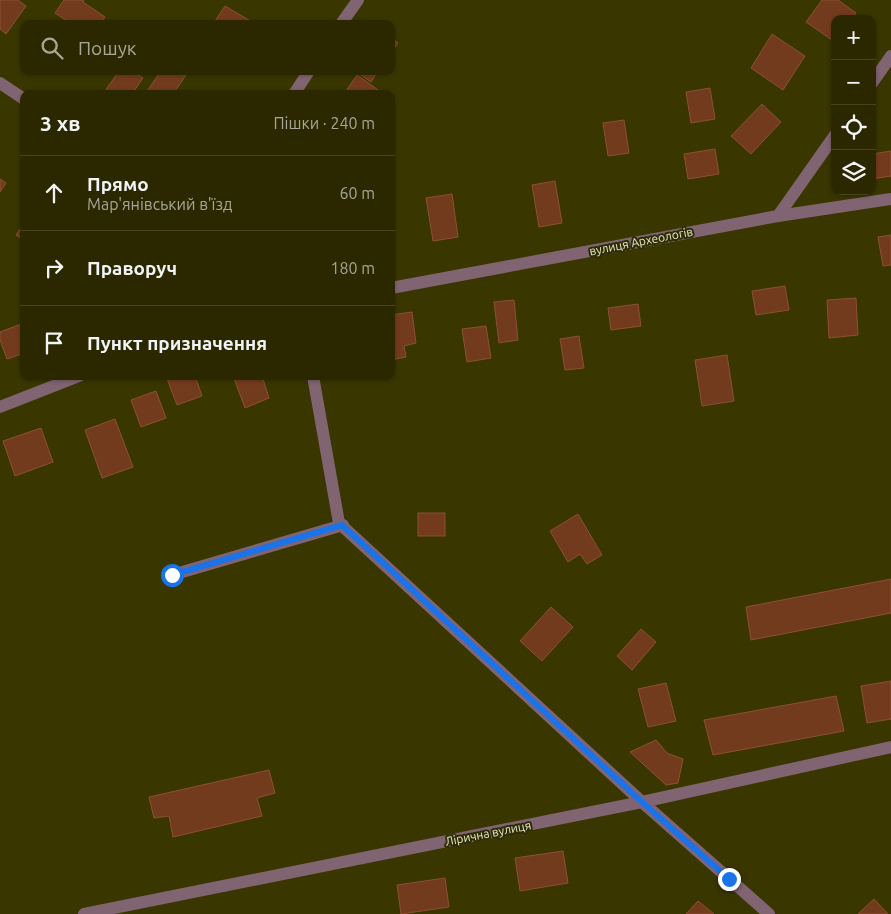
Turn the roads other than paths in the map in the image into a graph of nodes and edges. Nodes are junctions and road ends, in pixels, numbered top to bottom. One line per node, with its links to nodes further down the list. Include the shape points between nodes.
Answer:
1 (358, 0): 2 (street)
2 (344, 20)
3 (891, 56): 5 (street)
4 (306, 75): 7 (street)
5 (876, 77)
6 (0, 83): 8 (street)
7 (297, 90)
8 (20, 96)
9 (831, 141): 11 (street)
10 (891, 199): 11 (street, вулиця Археологів)
11 (778, 216): 12 (street, вулиця Археологів)
12 (395, 287)
13 (69, 380): 15 (street)
14 (314, 380): 16 (street, via 339,523)
15 (0, 407)
16 (342, 525): 17 (street); 19 (street)
17 (172, 575)
18 (891, 747): 19 (street, Лірична вулиця)
19 (642, 802): 20 (street, Лірична вулиця); 21 (street)
20 (84, 914)
21 (769, 914)

